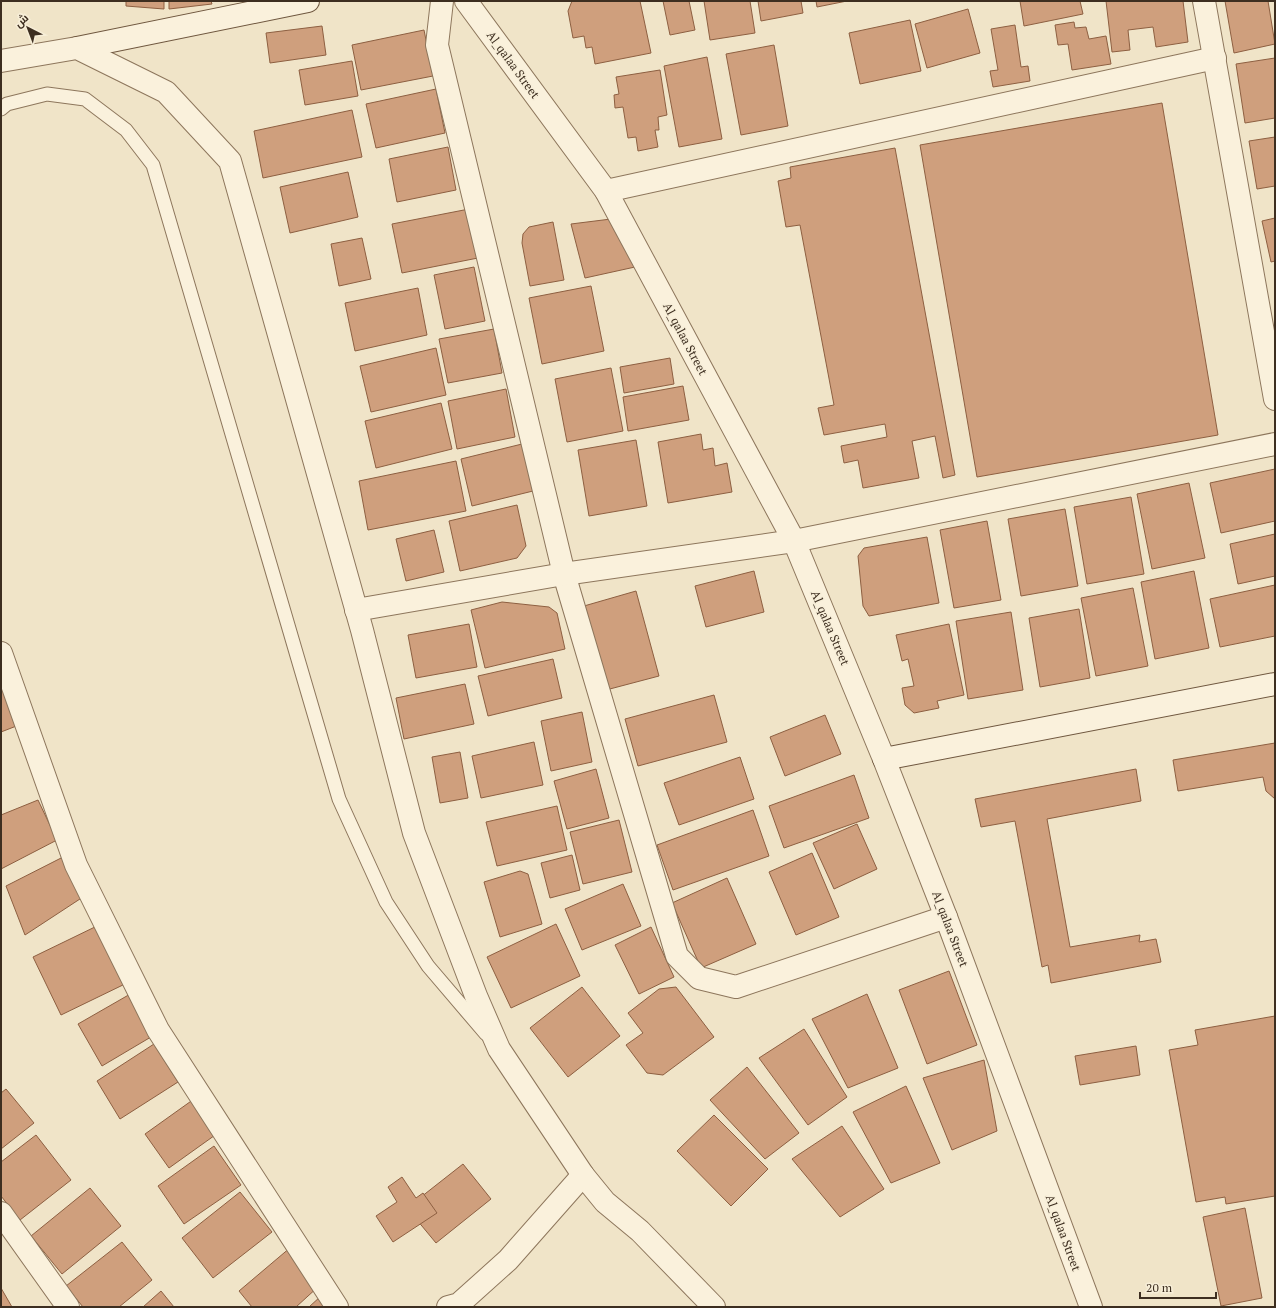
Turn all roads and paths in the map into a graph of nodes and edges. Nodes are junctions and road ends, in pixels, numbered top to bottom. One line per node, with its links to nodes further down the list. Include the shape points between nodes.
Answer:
1 (308, 1): 5 (street)
2 (442, 1): 13 (street, via 437,46)
3 (466, 1): 9 (street, Al_qalaa Street)
4 (1204, 1): 6 (street)
5 (77, 48): 7 (street); 14 (street, via 166,92 230,161)
6 (1215, 58): 9 (street); 10 (street)
7 (1, 61)
8 (1, 109): 19 (lane, via 7,104 47,94 85,99 126,130 153,165 339,799 386,902 428,966)
9 (606, 191): 12 (street, Al_qalaa Street)
10 (1275, 399)
11 (1275, 444): 12 (street)
12 (794, 541): 13 (street); 17 (street, Al_qalaa Street)
13 (564, 574): 14 (street); 18 (street, via 677,956 699,978 736,987)
14 (356, 610): 19 (street, via 414,833)
15 (1, 653): 23 (street, via 76,866 158,1030)
16 (1275, 684): 17 (street)
17 (884, 759): 18 (street, Al_qalaa Street)
18 (946, 917): 26 (street, Al_qalaa Street)
19 (499, 1049): 20 (street)
20 (583, 1174): 24 (street, via 508,1260 458,1304); 25 (street, via 605,1202 640,1231)
21 (1, 1213): 22 (street)
22 (68, 1307)
23 (337, 1307)
24 (448, 1307)
25 (714, 1307)
26 (1091, 1307)

